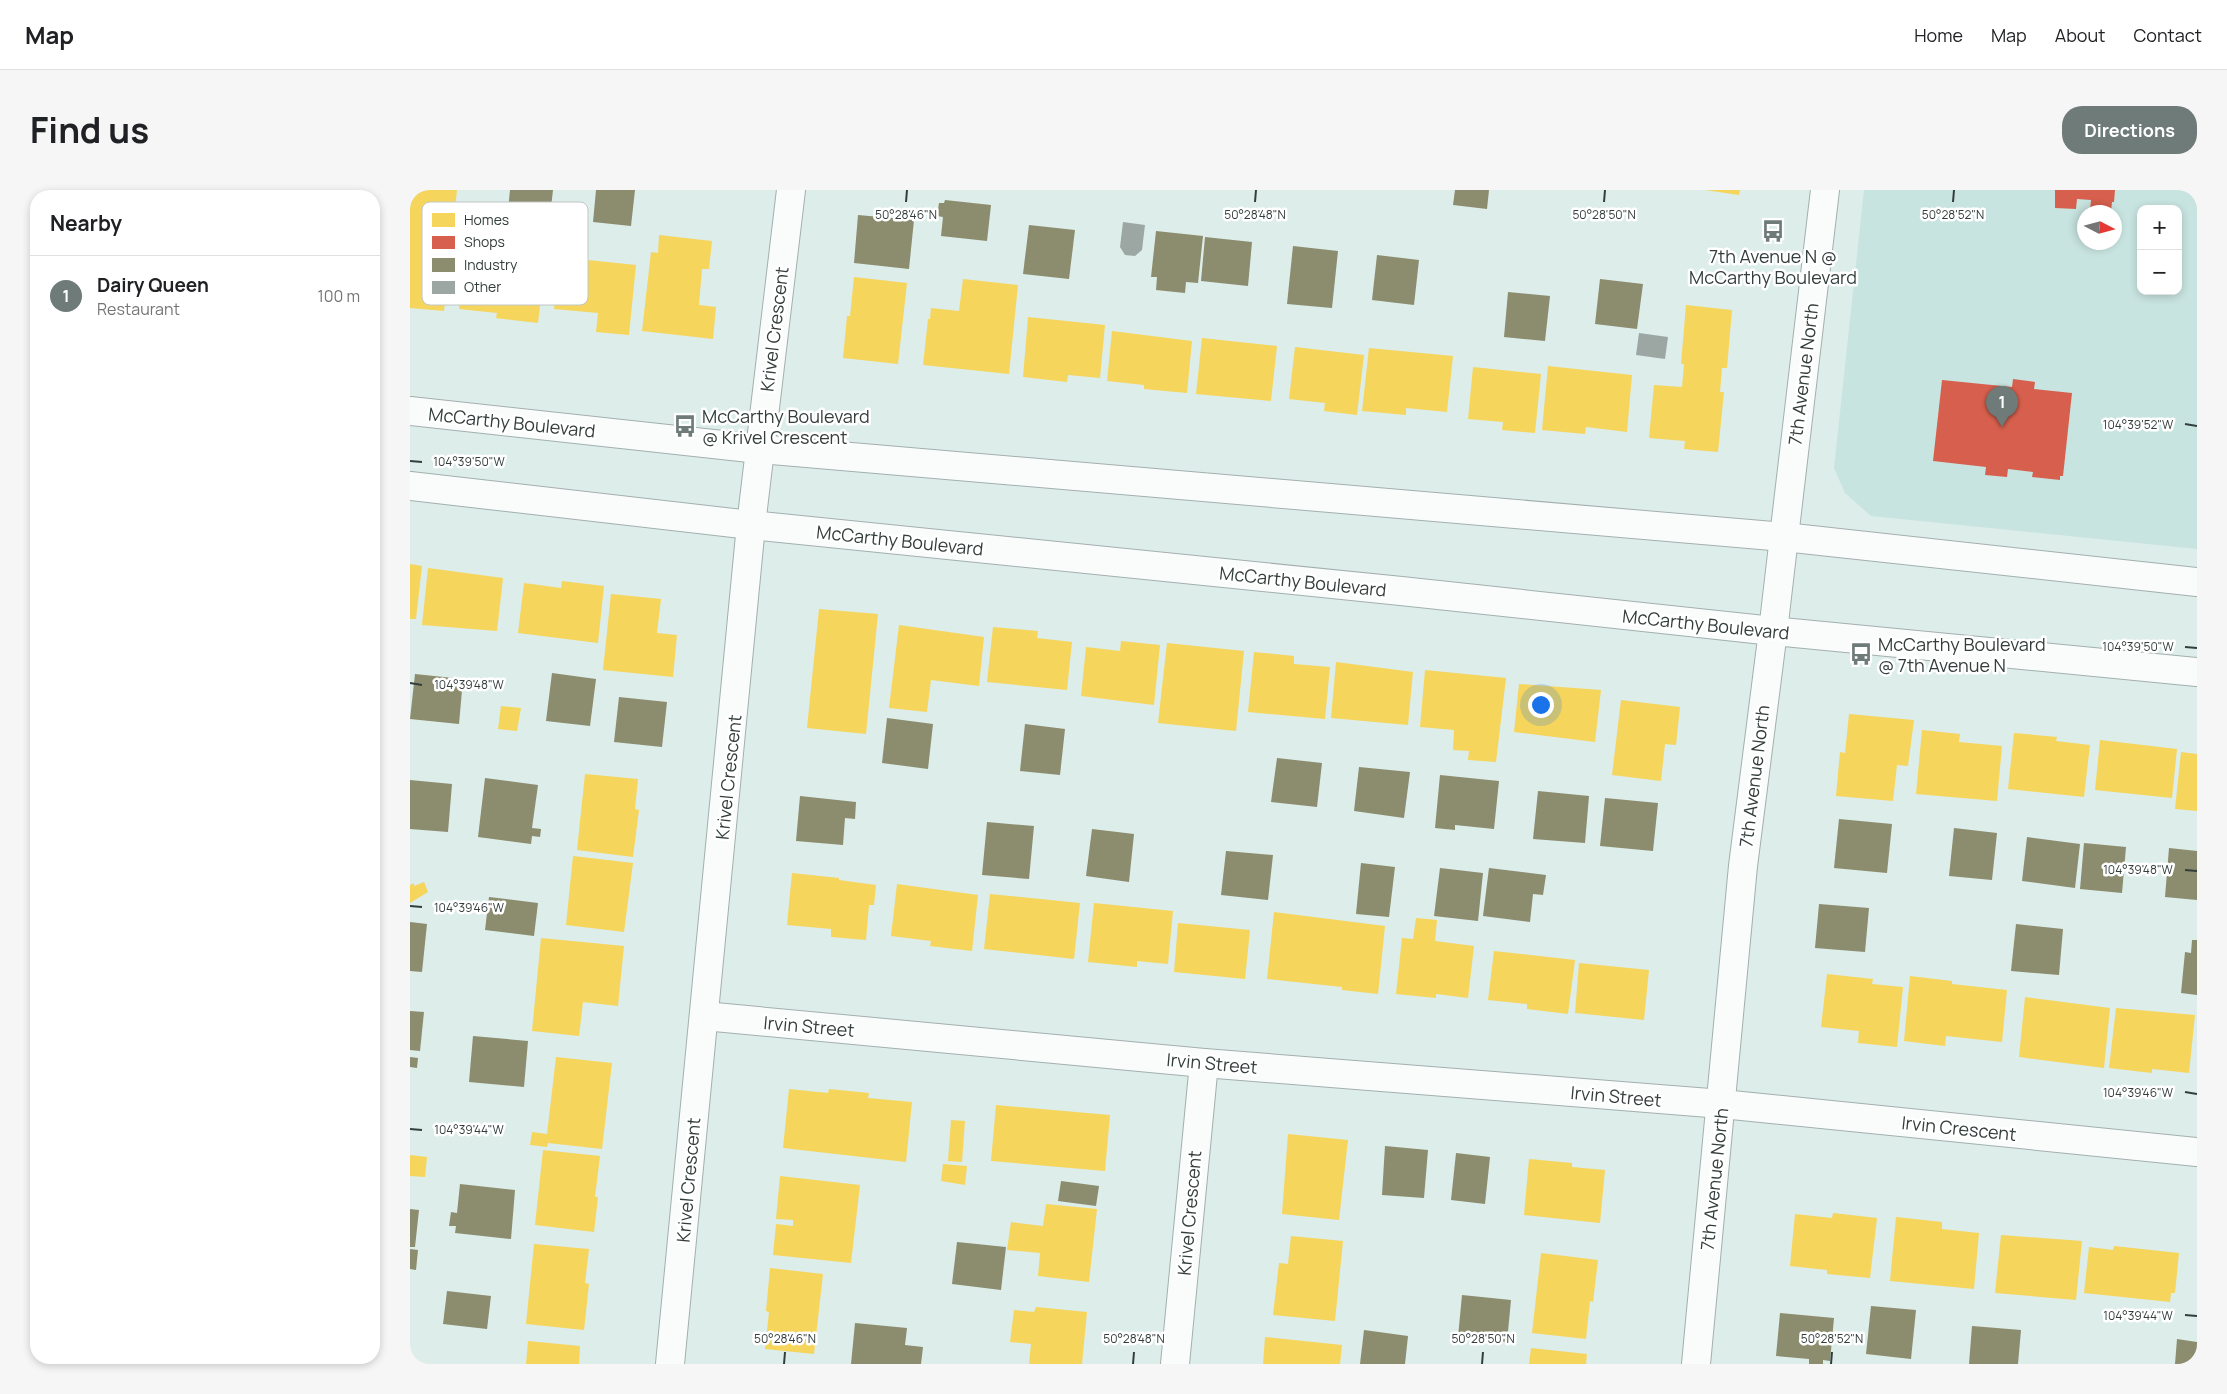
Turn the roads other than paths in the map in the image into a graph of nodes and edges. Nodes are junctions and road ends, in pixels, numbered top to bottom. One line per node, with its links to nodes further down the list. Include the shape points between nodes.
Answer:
1 (791, 190): 4 (street, Krivel Crescent)
2 (1825, 190): 7 (street, 7th Avenue North)
3 (410, 411): 4 (street, McCarthy Boulevard)
4 (759, 449): 6 (street, Krivel Crescent); 7 (street, McCarthy Boulevard)
5 (410, 486): 6 (street, McCarthy Boulevard)
6 (751, 525): 9 (street, McCarthy Boulevard); 11 (street, Krivel Crescent)
7 (1784, 537): 8 (street, McCarthy Boulevard); 9 (street, 7th Avenue North)
8 (2197, 582)
9 (1772, 631): 10 (street, McCarthy Boulevard); 13 (street, 7th Avenue North, via 1743,866)
10 (2197, 672)
11 (704, 1016): 12 (street, Irvin Street); 15 (street, Krivel Crescent)
12 (1204, 1063): 13 (street, Irvin Street); 16 (street, Krivel Crescent)
13 (1722, 1104): 14 (street, Irvin Crescent); 17 (street, 7th Avenue North)
14 (2197, 1152)
15 (670, 1364)
16 (1175, 1364)
17 (1696, 1364)

